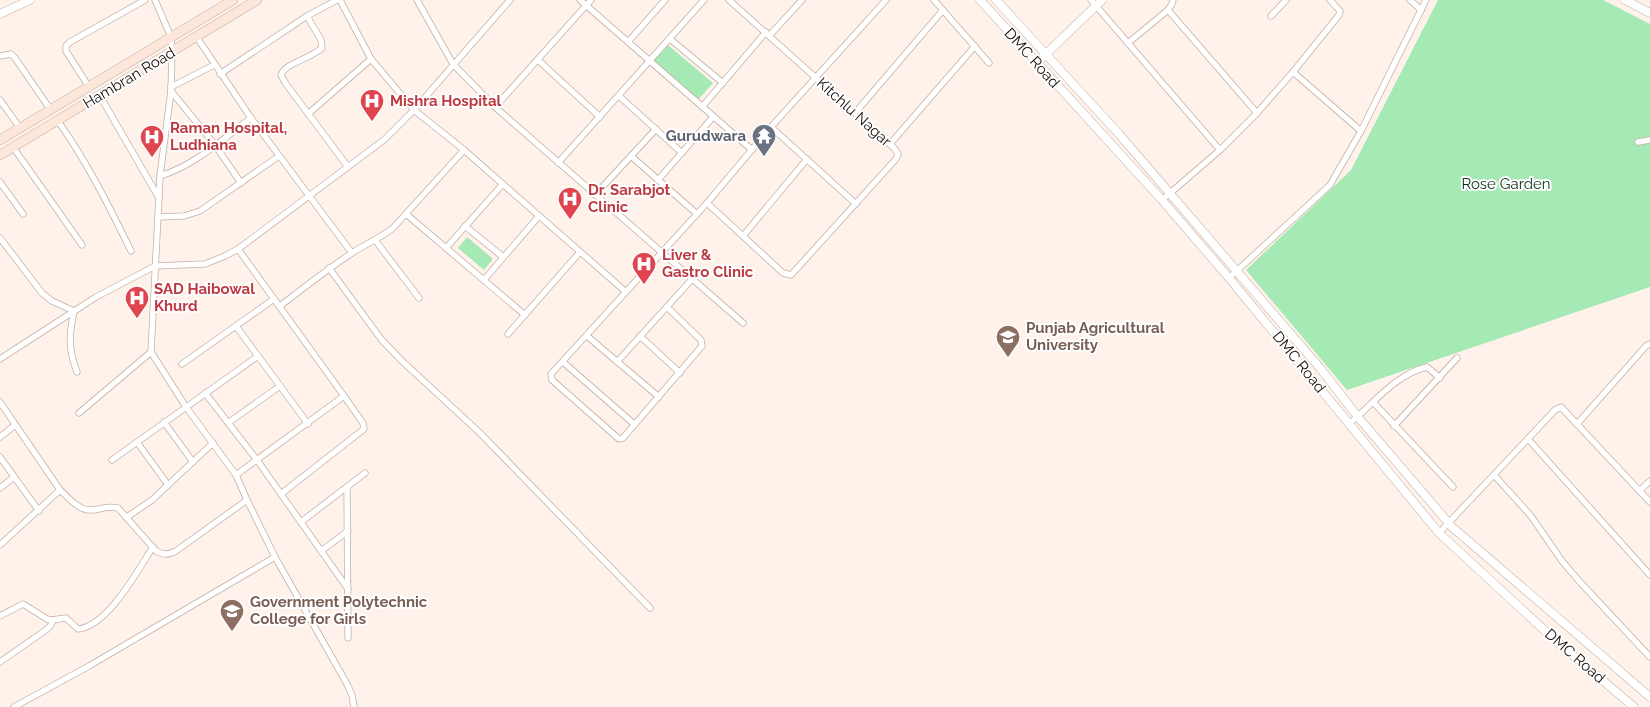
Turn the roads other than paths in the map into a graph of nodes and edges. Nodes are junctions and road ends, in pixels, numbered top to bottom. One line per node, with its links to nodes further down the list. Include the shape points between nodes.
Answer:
1 (30, 0): 27 (street)
2 (145, 0): 58 (street, via 66,46)
3 (155, 0): 39 (street)
4 (234, 0): 39 (main road, Hambran Road)
5 (257, 0): 38 (main road, Hambran Road)
6 (338, 0): 35 (street); 47 (street)
7 (417, 0): 52 (street)
8 (510, 0): 52 (street)
9 (580, 0): 28 (street)
10 (591, 0): 28 (street)
11 (665, 0): 41 (street)
12 (704, 0): 40 (street)
13 (729, 0): 37 (street, Kitchlu Nagar)
14 (802, 0): 37 (street)
15 (886, 0): 56 (street)
16 (934, 0): 30 (street)
17 (980, 0): 51 (street, DMC Road)
18 (996, 0): 45 (street)
19 (1091, 0): 29 (street)
20 (1102, 0): 29 (street)
21 (1174, 0): 31 (street)
22 (1286, 0): 36 (street)
23 (1330, 0): 54 (street, via 1340,11 1339,16)
24 (1410, 0): 32 (street)
25 (1426, 0): 32 (street)
26 (1625, 0): 33 (street)
27 (14, 3): 34 (street)
28 (586, 6): 41 (street); 48 (street)
29 (1096, 7): 42 (street); 45 (street)
30 (943, 10): 43 (street); 69 (street)
31 (1168, 10): 42 (street); 67 (street)
32 (1420, 10): 77 (street)
33 (1650, 13)
34 (0, 14)
35 (307, 16): 55 (street); 68 (street, via 322,46 312,55 285,68 282,75)
36 (1271, 16)
37 (768, 34): 56 (street, Kitchlu Nagar); 57 (street)
38 (196, 36): 44 (main road, Hambran Road); 53 (street)
39 (170, 37): 44 (street); 58 (main road, Hambran Road)
40 (670, 40): 49 (street); 57 (street)
41 (628, 42): 49 (street)
42 (1128, 43): 86 (street)
43 (975, 46): 50 (street); 81 (street)
44 (172, 52): 59 (street); 60 (main road, Hambran Road)
45 (1045, 55): 51 (street); 99 (street)
46 (0, 56): 65 (street, via 11,54 15,58)
47 (371, 59): 66 (street); 68 (street)
48 (538, 60): 63 (street); 71 (street)
49 (650, 61): 61 (street); 64 (street)
50 (989, 62)
51 (1036, 63): 103 (street, DMC Road)
52 (453, 64): 63 (street); 66 (street)
53 (214, 65): 55 (street); 59 (street)
54 (1293, 72): 67 (street); 77 (street)
55 (220, 74): 72 (street)
56 (816, 78): 69 (street, Kitchlu Nagar); 74 (street)
57 (723, 83): 64 (street)
58 (89, 86): 65 (main road, Hambran Road)
59 (171, 89): 82 (street); 94 (street)
60 (100, 96): 73 (main road, Hambran Road); 102 (street)
61 (619, 96): 71 (street); 76 (street)
62 (0, 100): 75 (street)
63 (495, 107): 92 (street)
64 (702, 107): 70 (street)
65 (50, 109): 75 (main road, Hambran Road)
66 (414, 110): 84 (street); 93 (street, via 385,139)
67 (1257, 113): 86 (street)
68 (308, 114): 93 (street)
69 (855, 114): 81 (street, Kitchlu Nagar)
70 (713, 116): 85 (street); 87 (street)
71 (600, 117): 92 (street)
72 (251, 118): 82 (street); 89 (street)
73 (58, 121): 83 (main road, Hambran Road); 118 (street, via 77,147)
74 (771, 127): 85 (street); 91 (street)
75 (20, 128): 78 (main road, Hambran Road)
76 (656, 129): 87 (street); 90 (street)
77 (1360, 131): 125 (street, via 1330,184)
78 (0, 140)
79 (1650, 140): 80 (street)
80 (1638, 142)
81 (890, 144): 105 (street, Kitchlu Nagar, via 897,151 896,159)
82 (215, 145): 94 (street, via 180,169); 97 (street)
83 (13, 147): 88 (main road, Hambran Road); 115 (street)
84 (464, 150): 98 (street); 107 (street)
85 (752, 150): 104 (street)
86 (1220, 150): 99 (street)
87 (682, 153): 95 (street)
88 (0, 155)
89 (279, 156): 97 (street); 101 (street)
90 (631, 156): 95 (street); 100 (street)
91 (807, 159): 105 (street); 112 (street)
92 (558, 163): 100 (street)
93 (348, 167): 101 (street)
94 (160, 176): 102 (street)
95 (658, 180): 108 (street)
96 (0, 182): 106 (street)
97 (241, 183): 110 (street, via 200,211 184,216)
98 (503, 184): 109 (street); 111 (street)
99 (1170, 193): 103 (street); 125 (street)
100 (596, 194): 120 (street)
101 (309, 196): 117 (street); 121 (street)
102 (159, 200): 110 (street)
103 (1162, 200): 127 (street, DMC Road)
104 (707, 203): 108 (street); 112 (street)
105 (856, 204): 112 (street, Kitchlu Nagar, via 791,275 787,275)
106 (23, 214)
107 (406, 214): 114 (street); 116 (street)
108 (697, 214): 120 (street)
109 (539, 216): 119 (street); 122 (street)
110 (159, 217): 123 (street)
111 (465, 226): 116 (street); 122 (street)
112 (743, 236)
113 (0, 238): 134 (street, via 42,293)
114 (375, 240): 121 (street); 130 (street)
115 (82, 245)
116 (446, 248): 128 (street)
117 (238, 249): 123 (street, via 205,264); 131 (street)
118 (131, 250)
119 (580, 252): 129 (street); 135 (street)
120 (663, 252): 126 (street); 129 (street)
121 (352, 253): 124 (street)
122 (503, 257): 128 (street)
123 (155, 266): 134 (street, via 96,296); 142 (street)
124 (328, 268): 132 (street); 203 (street, via 381,340 480,433)
125 (1237, 271): 127 (street); 160 (street)
126 (693, 278): 133 (street); 136 (street)
127 (1229, 278): 165 (street, DMC Road)
128 (484, 280): 135 (street)
129 (626, 292): 139 (street)
130 (419, 298)
131 (274, 299): 132 (street); 137 (street)
132 (280, 306): 154 (street)
133 (667, 307): 140 (street); 150 (street, via 703,342 701,349)
134 (74, 312): 145 (street); 149 (street, via 69,343)
135 (525, 315): 138 (street)
136 (743, 324)
137 (236, 326): 143 (street); 148 (street)
138 (508, 334)
139 (586, 336): 146 (street); 147 (street)
140 (640, 336): 147 (street); 150 (street)
141 (1650, 344): 166 (street)
142 (151, 352): 158 (street); 159 (street)
143 (258, 356): 152 (street); 153 (street)
144 (1457, 358): 151 (street)
145 (0, 359)
146 (563, 362): 164 (street); 164 (street, via 551,374 552,380 619,439)
147 (617, 362): 155 (street)
148 (182, 364)
149 (77, 372)
150 (680, 373): 155 (street)
151 (1440, 378): 157 (street, via 1427,367 1414,370); 168 (street)
152 (280, 386): 162 (street); 163 (street)
153 (205, 394): 158 (street); 162 (street)
154 (344, 396): 163 (street); 188 (street, via 364,429)
155 (659, 397): 164 (street)
156 (0, 402): 167 (street)
157 (1373, 402): 160 (street); 168 (street)
158 (186, 407): 161 (street); 172 (street)
159 (79, 413)
160 (1358, 417): 165 (street); 194 (street)
161 (164, 422): 171 (street); 176 (street)
162 (228, 423): 175 (street)
163 (308, 424): 175 (street)
164 (634, 424)
165 (1350, 424): 196 (street, DMC Road)
166 (1577, 424): 170 (street, via 1561,407); 187 (street)
167 (15, 425): 169 (street); 186 (street)
168 (1394, 426): 184 (street)
169 (0, 437)
170 (1528, 439): 179 (street); 201 (street)
171 (137, 442): 174 (street); 182 (street)
172 (213, 443): 176 (street); 178 (street)
173 (0, 457): 180 (street)
174 (112, 460)
175 (257, 460): 178 (street); 188 (street)
176 (193, 462): 182 (street)
177 (365, 473): 183 (street)
178 (236, 475): 189 (street)
179 (1494, 475): 194 (street); 207 (street, via 1531,516 1573,574)
180 (14, 477): 185 (street); 191 (street)
181 (1650, 482): 187 (street)
182 (168, 485): 192 (street)
183 (347, 487): 193 (street); 195 (street)
184 (1453, 487)
185 (0, 488)
186 (60, 490): 191 (street); 192 (street, via 85,510 114,507)
187 (1640, 491): 190 (street)
188 (281, 494): 193 (street)
189 (247, 500): 198 (street, via 170,554); 200 (street)
190 (1650, 502)
191 (39, 510): 197 (street)
192 (127, 517): 198 (street)
193 (301, 522): 199 (street)
194 (1448, 522): 196 (street); 209 (street)
195 (348, 531): 199 (street); 202 (street)
196 (1438, 533): 212 (street, DMC Road)
197 (0, 546)
198 (152, 547): 205 (street, via 130,582 96,622 80,629 68,618)
199 (321, 551): 202 (street)
200 (275, 557): 210 (street); 211 (street, via 347,684)
201 (1650, 574)
202 (348, 589): 206 (street)
203 (650, 608)
204 (0, 616): 205 (street, via 23,604)
205 (53, 620): 208 (street, via 46,630)
206 (348, 638)
207 (1650, 657)
208 (0, 662)
209 (1650, 697)
210 (14, 707)
211 (354, 707)
212 (1634, 707)

